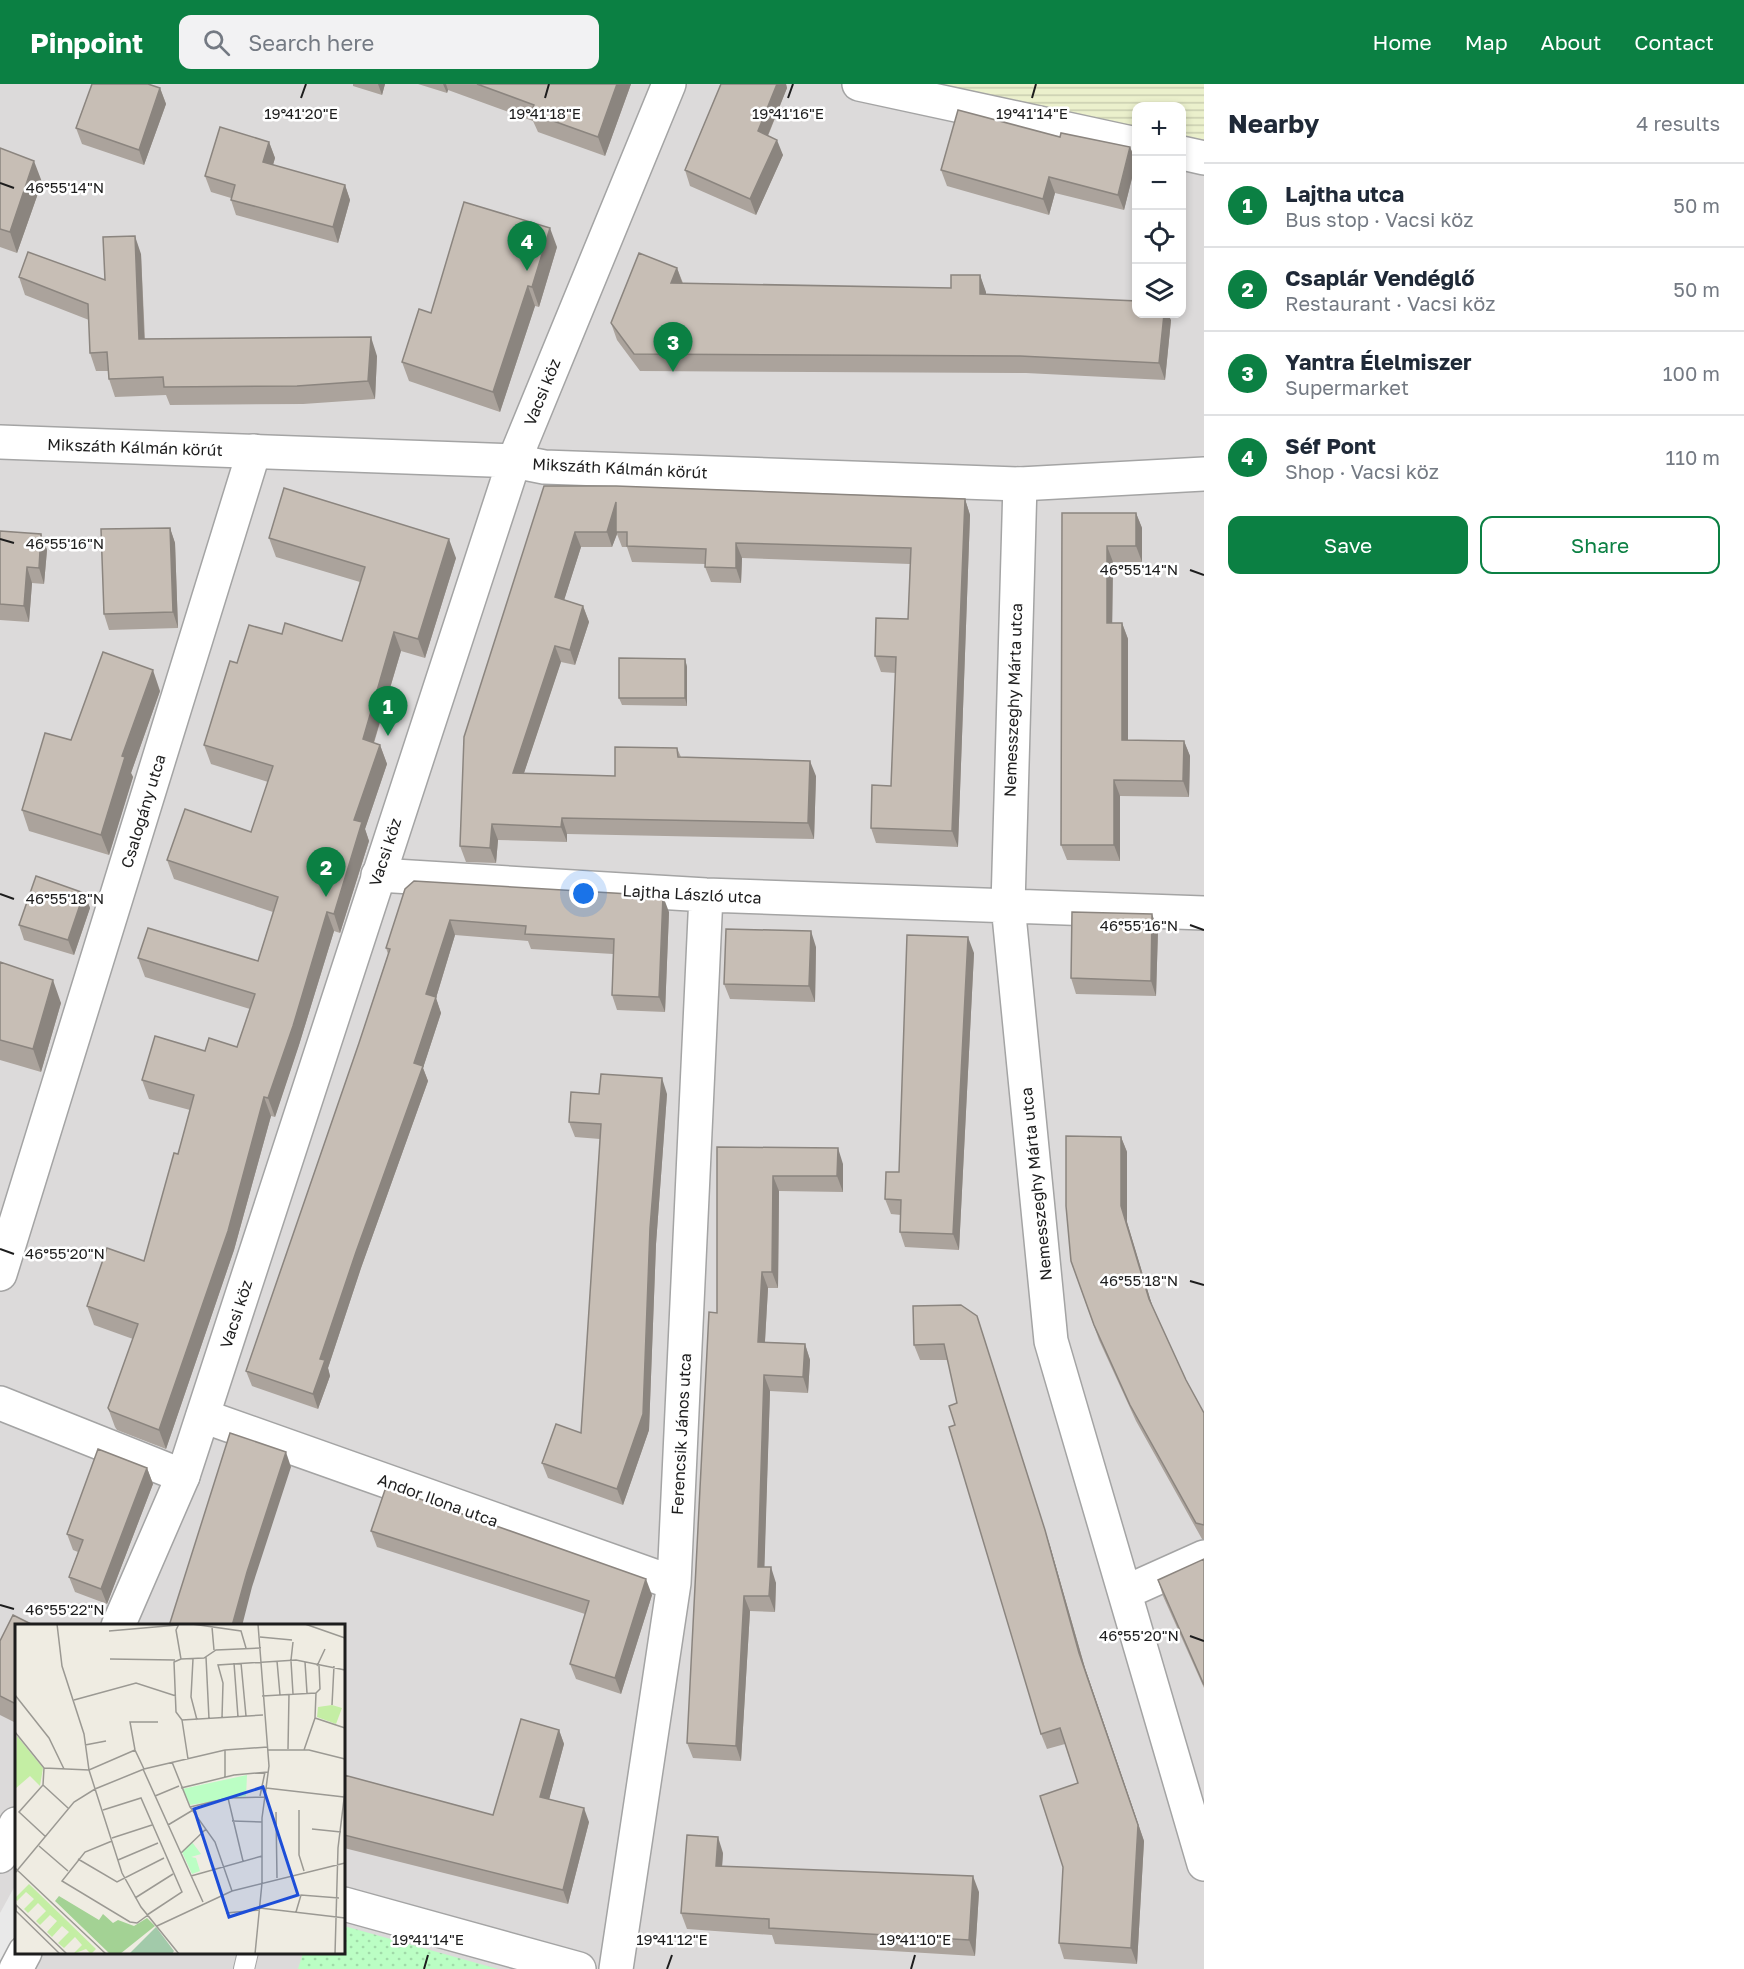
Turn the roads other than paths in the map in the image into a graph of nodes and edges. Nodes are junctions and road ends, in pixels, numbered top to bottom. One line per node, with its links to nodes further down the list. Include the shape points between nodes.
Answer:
1 (669, 84): 8 (street, Vacsi köz)
2 (859, 84): 3 (street)
3 (1132, 143)
4 (1186, 154): 5 (street)
5 (1204, 158)
6 (0, 442): 7 (street, Mikszáth Kálmán körút)
7 (254, 451): 8 (street, Mikszáth Kálmán körút); 15 (street, Csalogány utca)
8 (514, 460): 10 (street, Mikszáth Kálmán körút, via 544,467); 11 (street, Vacsi köz)
9 (1204, 474): 10 (street, Mikszáth Kálmán körút)
10 (1020, 484): 13 (street, Nemesszeghy Márta utca)
11 (378, 875): 12 (street, Lajtha László utca); 17 (street, Vacsi köz)
12 (706, 896): 13 (street, Lajtha László utca); 20 (street, Ferencsik János utca)
13 (1008, 905): 14 (street, Lajtha László utca); 21 (street, Nemesszeghy Márta utca, via 1051,1341)
14 (1204, 913)
15 (0, 1274)
16 (0, 1403): 18 (street)
17 (203, 1416): 18 (street, Vacsi köz); 20 (street, Andor Ilona utca)
18 (183, 1476): 22 (street, Vacsi köz)
19 (1204, 1557): 21 (street)
20 (674, 1583): 32 (street, Ferencsik János utca)
21 (1126, 1592): 25 (street, Nemesszeghy Márta utca)
22 (119, 1624)
23 (15, 1826): 24 (street)
24 (0, 1856)
25 (1204, 1864)
26 (345, 1904): 31 (street)
27 (24, 1954): 29 (street)
28 (248, 1954): 30 (lane)
29 (16, 1969)
30 (244, 1969)
31 (579, 1969)
32 (616, 1969)

